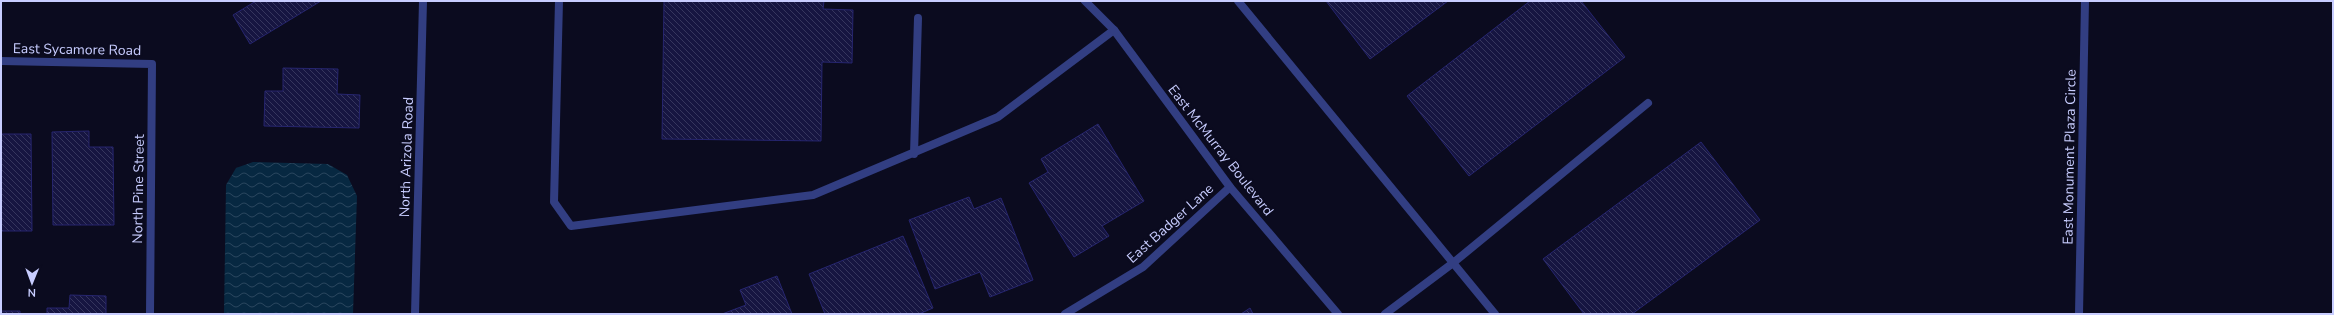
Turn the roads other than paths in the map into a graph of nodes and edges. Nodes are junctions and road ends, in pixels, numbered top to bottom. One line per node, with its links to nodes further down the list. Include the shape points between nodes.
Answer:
1 (423, 1): 15 (street, North Arizola Road)
2 (559, 1): 11 (street, via 554,202 571,226 813,195)
3 (1085, 1): 7 (street, East McMurray Boulevard)
4 (1238, 1): 13 (street)
5 (2085, 1): 20 (street, East Monument Plaza Circle)
6 (918, 18): 11 (street)
7 (1114, 30): 11 (street, via 998,118); 12 (street, East McMurray Boulevard)
8 (1, 60): 9 (street, East Sycamore Road)
9 (152, 64): 14 (street, North Pine Street)
10 (1648, 103): 13 (street)
11 (914, 154)
12 (1230, 187): 16 (street, East Badger Lane, via 1143,267); 17 (street, East McMurray Boulevard)
13 (1453, 263): 18 (street); 19 (street)
14 (150, 314)
15 (415, 314)
16 (1065, 314)
17 (1338, 314)
18 (1385, 314)
19 (1495, 314)
20 (2079, 314)

